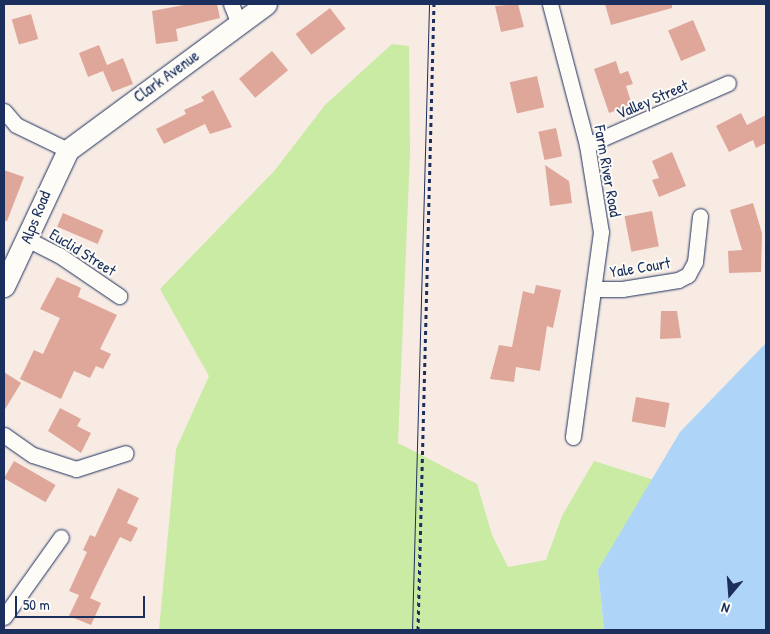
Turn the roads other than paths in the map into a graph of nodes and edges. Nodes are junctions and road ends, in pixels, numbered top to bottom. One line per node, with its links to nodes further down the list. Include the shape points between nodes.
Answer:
1 (231, 4): 4 (street)
2 (266, 4): 4 (street, Clark Avenue)
3 (550, 4): 7 (street, Farm River Road)
4 (239, 24): 8 (street, Clark Avenue)
5 (728, 82): 7 (street, Valley Street, via 723,88)
6 (4, 111): 8 (street, via 16,125)
7 (587, 145): 12 (street, Farm River Road, via 601,232)
8 (68, 150): 10 (street, Alps Road, via 57,165)
9 (700, 216): 12 (street, Yale Court, via 695,262 688,275 678,280 622,289)
10 (27, 239): 11 (street, Alps Road); 13 (street, Euclid Street, via 59,255)
11 (4, 286)
12 (595, 289): 15 (street, Farm River Road)
13 (119, 296)
14 (4, 435): 16 (street, via 33,455 76,469)
15 (573, 437)
16 (126, 452)
17 (61, 537): 18 (street)
18 (4, 617)

